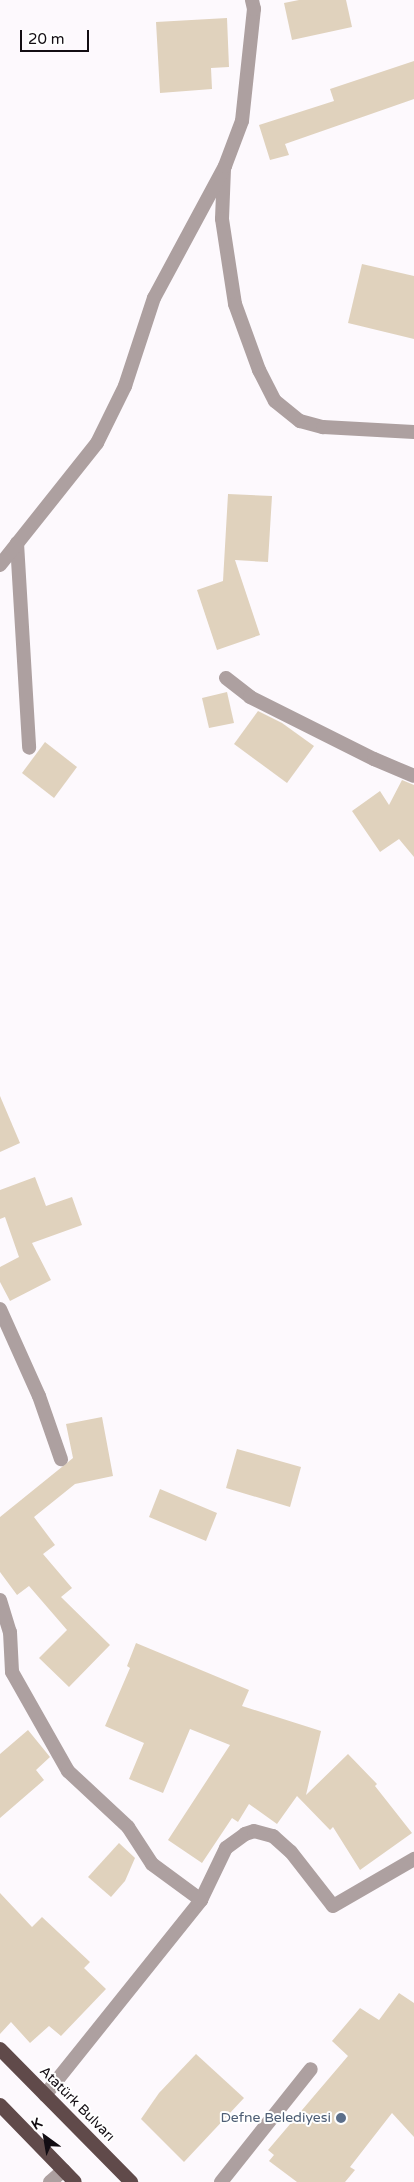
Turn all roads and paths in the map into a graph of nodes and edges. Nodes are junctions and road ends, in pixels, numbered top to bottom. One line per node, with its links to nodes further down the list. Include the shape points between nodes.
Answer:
1 (255, 3): 2 (street, via 242,120)
2 (225, 166): 3 (street, via 222,219 235,304 259,370 275,401 300,421 323,427); 4 (street, via 154,298 126,386 97,443)
3 (414, 432)
4 (17, 542): 5 (street); 7 (street)
5 (0, 565)
6 (226, 678): 8 (street, via 250,697)
7 (29, 748)
8 (414, 776)
9 (0, 1309): 10 (street)
10 (61, 1459)
11 (0, 1600): 13 (street, via 10,1632 12,1672 68,1771 128,1827 152,1864)
12 (414, 1859): 13 (street, via 333,1906 292,1852 273,1836 254,1831 226,1848)
13 (202, 1900): 16 (street)
14 (0, 2050): 16 (highway, Atatürk Bulvarı)
15 (311, 2069): 22 (street)
16 (45, 2094): 21 (highway, Atatürk Bulvarı)
17 (0, 2105): 18 (highway)
18 (64, 2170): 19 (street); 20 (highway)
19 (50, 2182)
20 (75, 2182)
21 (131, 2182)
22 (221, 2182)

